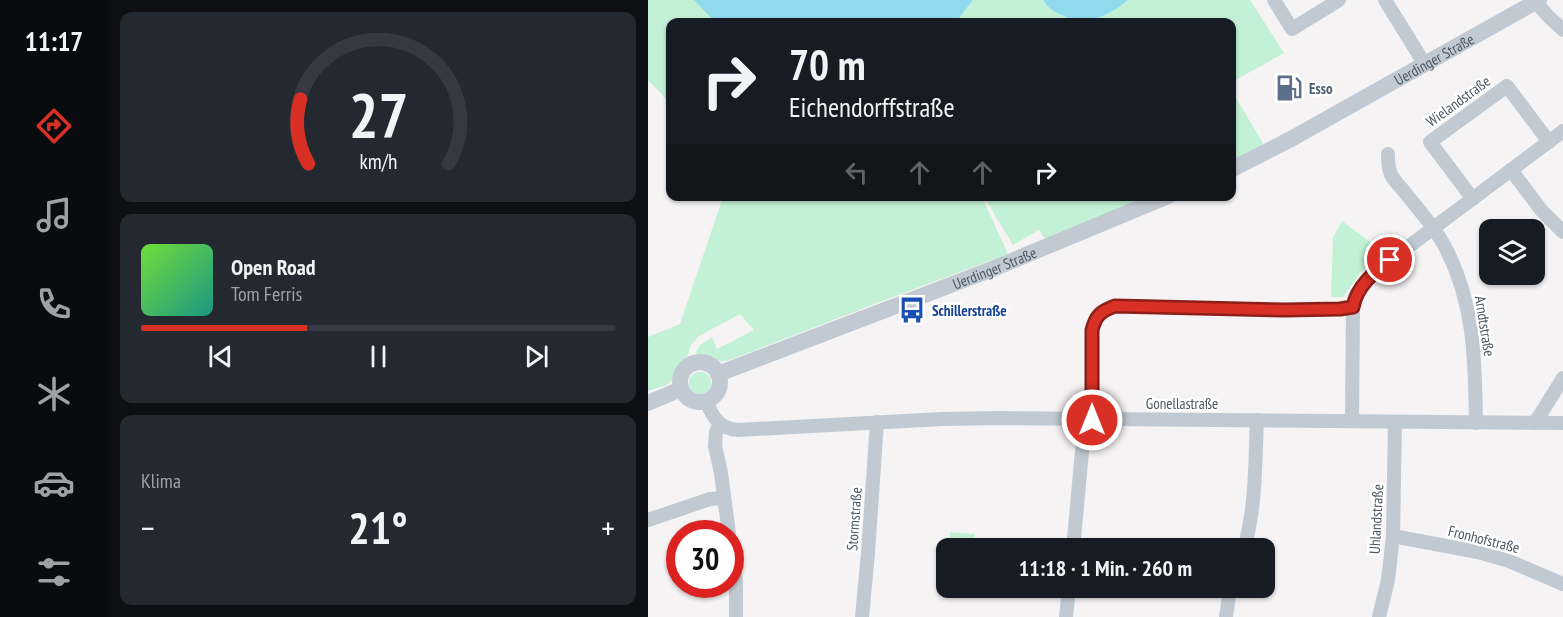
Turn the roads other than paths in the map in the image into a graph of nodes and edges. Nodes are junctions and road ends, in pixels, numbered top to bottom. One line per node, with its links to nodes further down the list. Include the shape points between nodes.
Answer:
1 (1274, 0): 2 (street, via 1292,29)
2 (1339, 0)
3 (1385, 0): 6 (street)
4 (1536, 1): 5 (street); 6 (street, Uerdinger Straße)
5 (1563, 30)
6 (1424, 63): 10 (street, Uerdinger Straße)
7 (1563, 131): 8 (street)
8 (1549, 142): 11 (street); 12 (street, Wielandstraße, via 1507,86 1430,142)
9 (1388, 154): 14 (street, Arndtstraße, via 1390,174)
10 (1236, 167)
11 (1511, 170): 12 (street); 15 (street)
12 (1473, 199): 14 (street)
13 (1156, 201): 17 (street, Uerdinger Straße, via 995,268)
14 (1434, 229): 16 (street, via 1372,274 1355,296); 27 (street, Arndtstraße, via 1455,266 1472,326)
15 (1563, 232)
16 (1353, 307): 22 (street, via 1285,310 1115,306 1105,310 1092,330); 24 (street)
17 (718, 374): 19 (street, via 707,363 692,364 682,374); 20 (street, via 720,387)
18 (1563, 378): 28 (street)
19 (681, 389): 20 (street, via 691,400); 21 (street)
20 (707, 402): 30 (street)
21 (648, 403)
22 (1088, 419): 23 (street, Gonellastraße); 25 (street, Gonellastraße); 35 (street)
23 (1257, 420): 24 (street, Gonellastraße); 36 (street, via 1254,496)
24 (1352, 421): 26 (street, Gonellastraße)
25 (877, 422): 30 (street, Gonellastraße, via 738,430); 42 (street, Stormstraße)
26 (1395, 422): 27 (street, Gonellastraße); 34 (street, Uhlandstraße)
27 (1476, 423): 28 (street, Gonellastraße)
28 (1535, 423): 29 (street, Gonellastraße)
29 (1563, 423)
30 (720, 424): 31 (street, via 715,446)
31 (724, 498): 32 (street); 33 (street)
32 (648, 520)
33 (727, 520)
34 (1393, 536): 37 (street, Fronhofstraße, via 1478,552); 45 (street, Uhlandstraße)
35 (1074, 538)
36 (1247, 538)
37 (1563, 584)
38 (736, 598): 41 (street)
39 (1068, 598): 43 (street)
40 (1229, 598): 44 (street)
41 (736, 617)
42 (862, 617)
43 (1066, 617)
44 (1226, 617)
45 (1379, 617)

